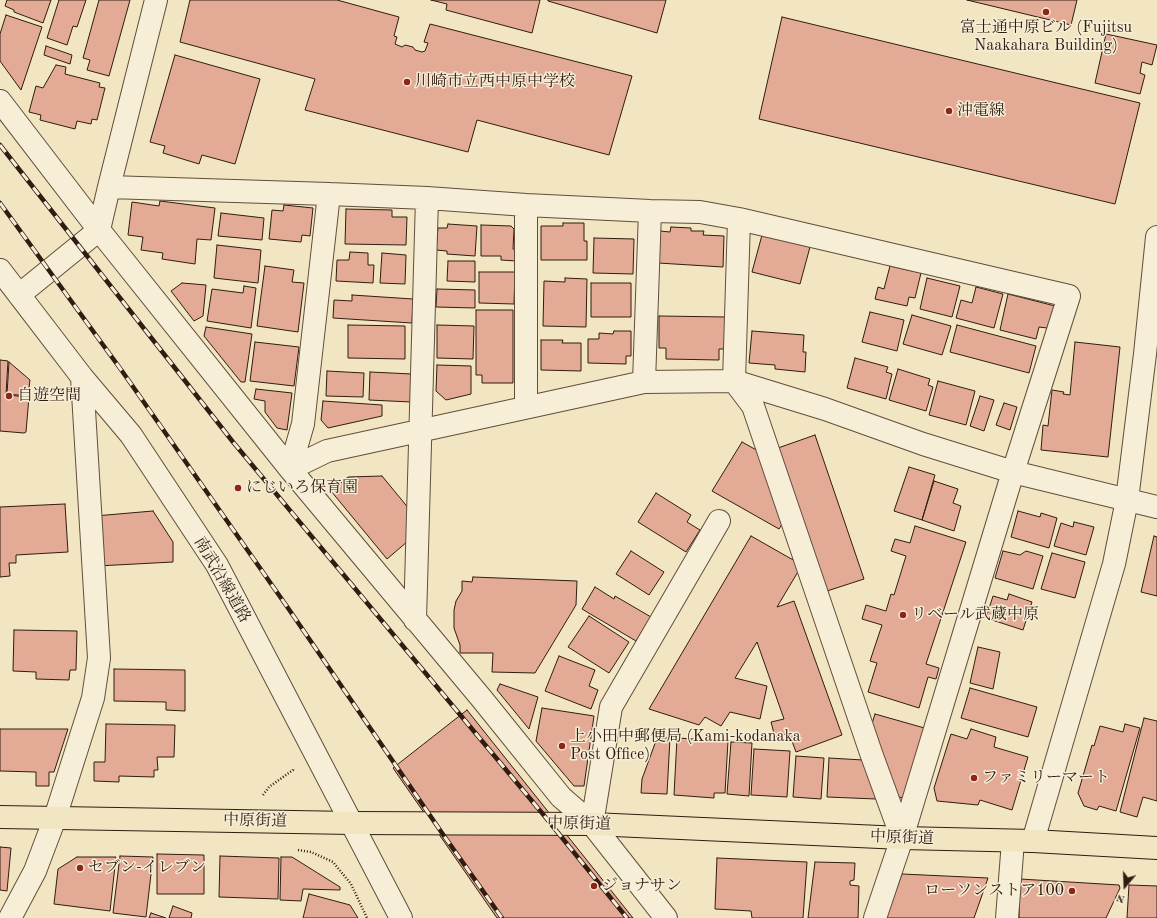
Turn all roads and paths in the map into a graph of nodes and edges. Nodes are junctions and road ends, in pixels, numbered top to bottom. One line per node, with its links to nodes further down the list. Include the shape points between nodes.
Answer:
1 (156, 0): 3 (street)
2 (0, 101): 9 (street)
3 (109, 187): 4 (street); 9 (street)
4 (329, 194): 5 (street); 19 (street, via 303,424)
5 (427, 198): 6 (street); 18 (street)
6 (526, 205): 7 (street); 17 (street)
7 (650, 211): 8 (street, via 700,212); 16 (street)
8 (739, 219): 15 (street); 20 (street, via 1069,296)
9 (99, 230): 12 (street); 19 (street)
10 (1157, 237): 13 (street)
11 (0, 270): 12 (street, 南武沿線道路)
12 (19, 295): 14 (street, 南武沿線道路)
13 (1151, 355): 21 (street)
14 (82, 378): 28 (street, via 99,658 93,698); 29 (street, 南武沿線道路, via 131,435 217,565)
15 (734, 381): 16 (street); 20 (street); 31 (street, via 754,406)
16 (644, 382): 17 (street)
17 (526, 407): 18 (street)
18 (420, 430): 19 (street, via 326,451); 24 (street)
19 (290, 469): 24 (street)
20 (1013, 472): 21 (street); 31 (street)
21 (1127, 500): 22 (street); 32 (street, via 1114,564)
22 (1157, 507)
23 (719, 521): 30 (street, via 611,707)
24 (415, 620): 30 (street, via 561,797)
25 (290, 763): 26 (path, via 293,770 269,787 263,795)
26 (255, 795)
27 (0, 817): 28 (main road, 中原街道)
28 (54, 818): 29 (main road, 中原街道); 35 (street, via 35,871)
29 (352, 823): 30 (main road, 中原街道); 37 (street, 南武沿線道路)
30 (592, 824): 31 (main road, 中原街道); 38 (street)
31 (902, 838): 32 (main road, 中原街道); 39 (street)
32 (1023, 841): 33 (main road, 中原街道); 40 (street)
33 (1157, 848)
34 (293, 849): 36 (path, via 311,852 333,862 351,884)
35 (10, 918)
36 (367, 918)
37 (401, 918)
38 (666, 918)
39 (875, 918)
40 (1007, 918)

